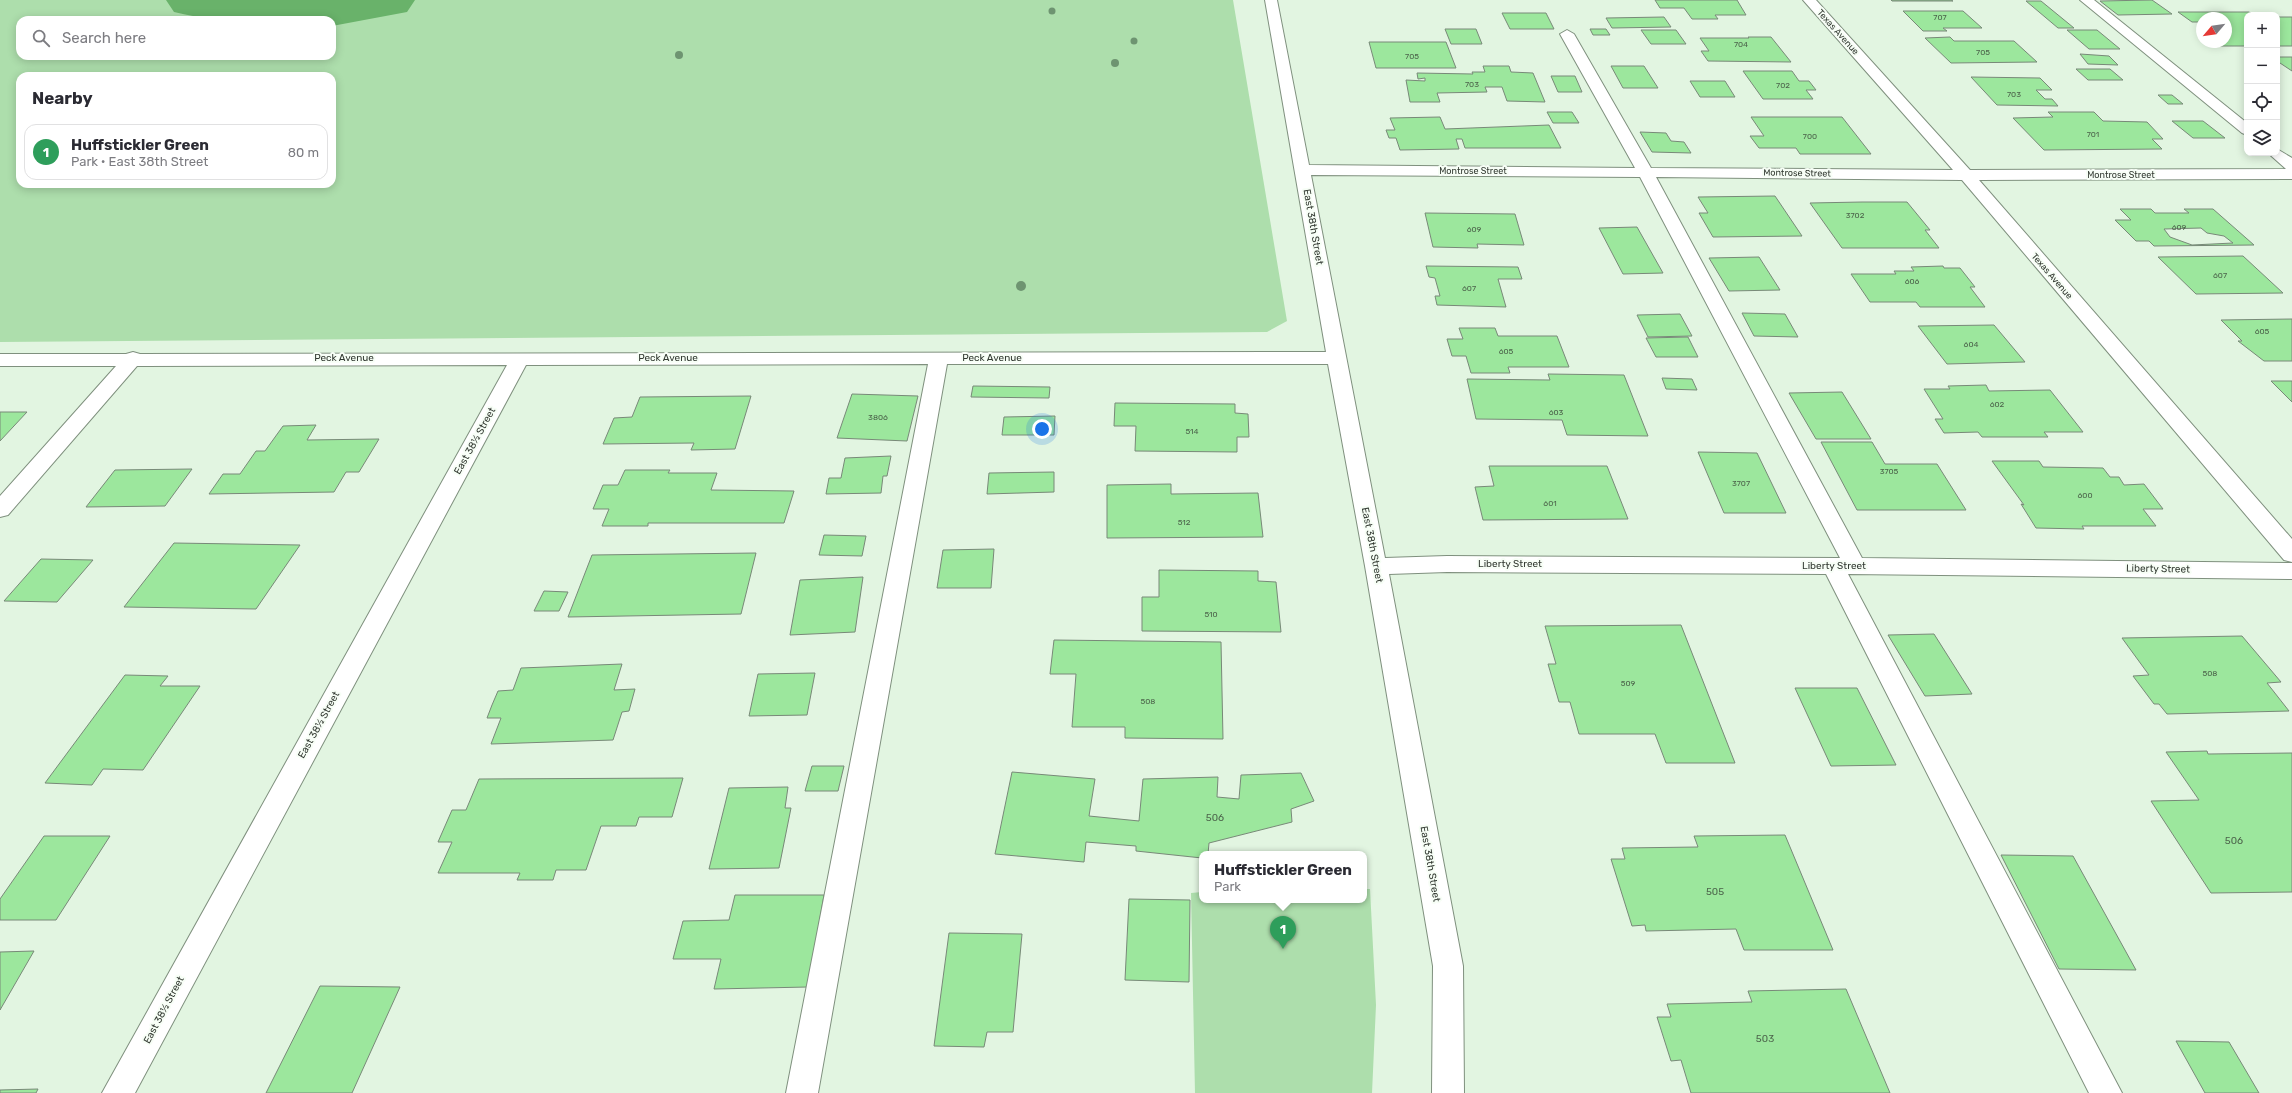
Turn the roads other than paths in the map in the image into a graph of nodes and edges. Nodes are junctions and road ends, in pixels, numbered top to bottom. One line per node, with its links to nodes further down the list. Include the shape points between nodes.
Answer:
1 (1271, 0): 8 (street, East 38th Street)
2 (1809, 0): 11 (street, Texas Avenue)
3 (2086, 0): 5 (street)
4 (1567, 34): 9 (street)
5 (2244, 128)
6 (2280, 156): 7 (street)
7 (2292, 166)
8 (1303, 170): 9 (street, Montrose Street); 15 (street, East 38th Street)
9 (1645, 172): 11 (street, Montrose Street); 20 (street)
10 (2292, 174): 11 (street, Montrose Street)
11 (1966, 175): 18 (street, Texas Avenue)
12 (133, 358): 13 (street, Peck Avenue); 16 (street, Peck Avenue); 17 (street)
13 (520, 358): 14 (street, Peck Avenue); 22 (street, East 38½ Street)
14 (939, 358): 15 (street, Peck Avenue); 23 (street)
15 (1336, 358): 19 (street, East 38th Street)
16 (0, 360)
17 (0, 510)
18 (2292, 554)
19 (1376, 566): 20 (street, Liberty Street); 24 (street, East 38th Street, via 1448,966)
20 (1844, 566): 21 (street, Liberty Street); 25 (street)
21 (2292, 571)
22 (118, 1093)
23 (802, 1093)
24 (1448, 1093)
25 (2106, 1093)

